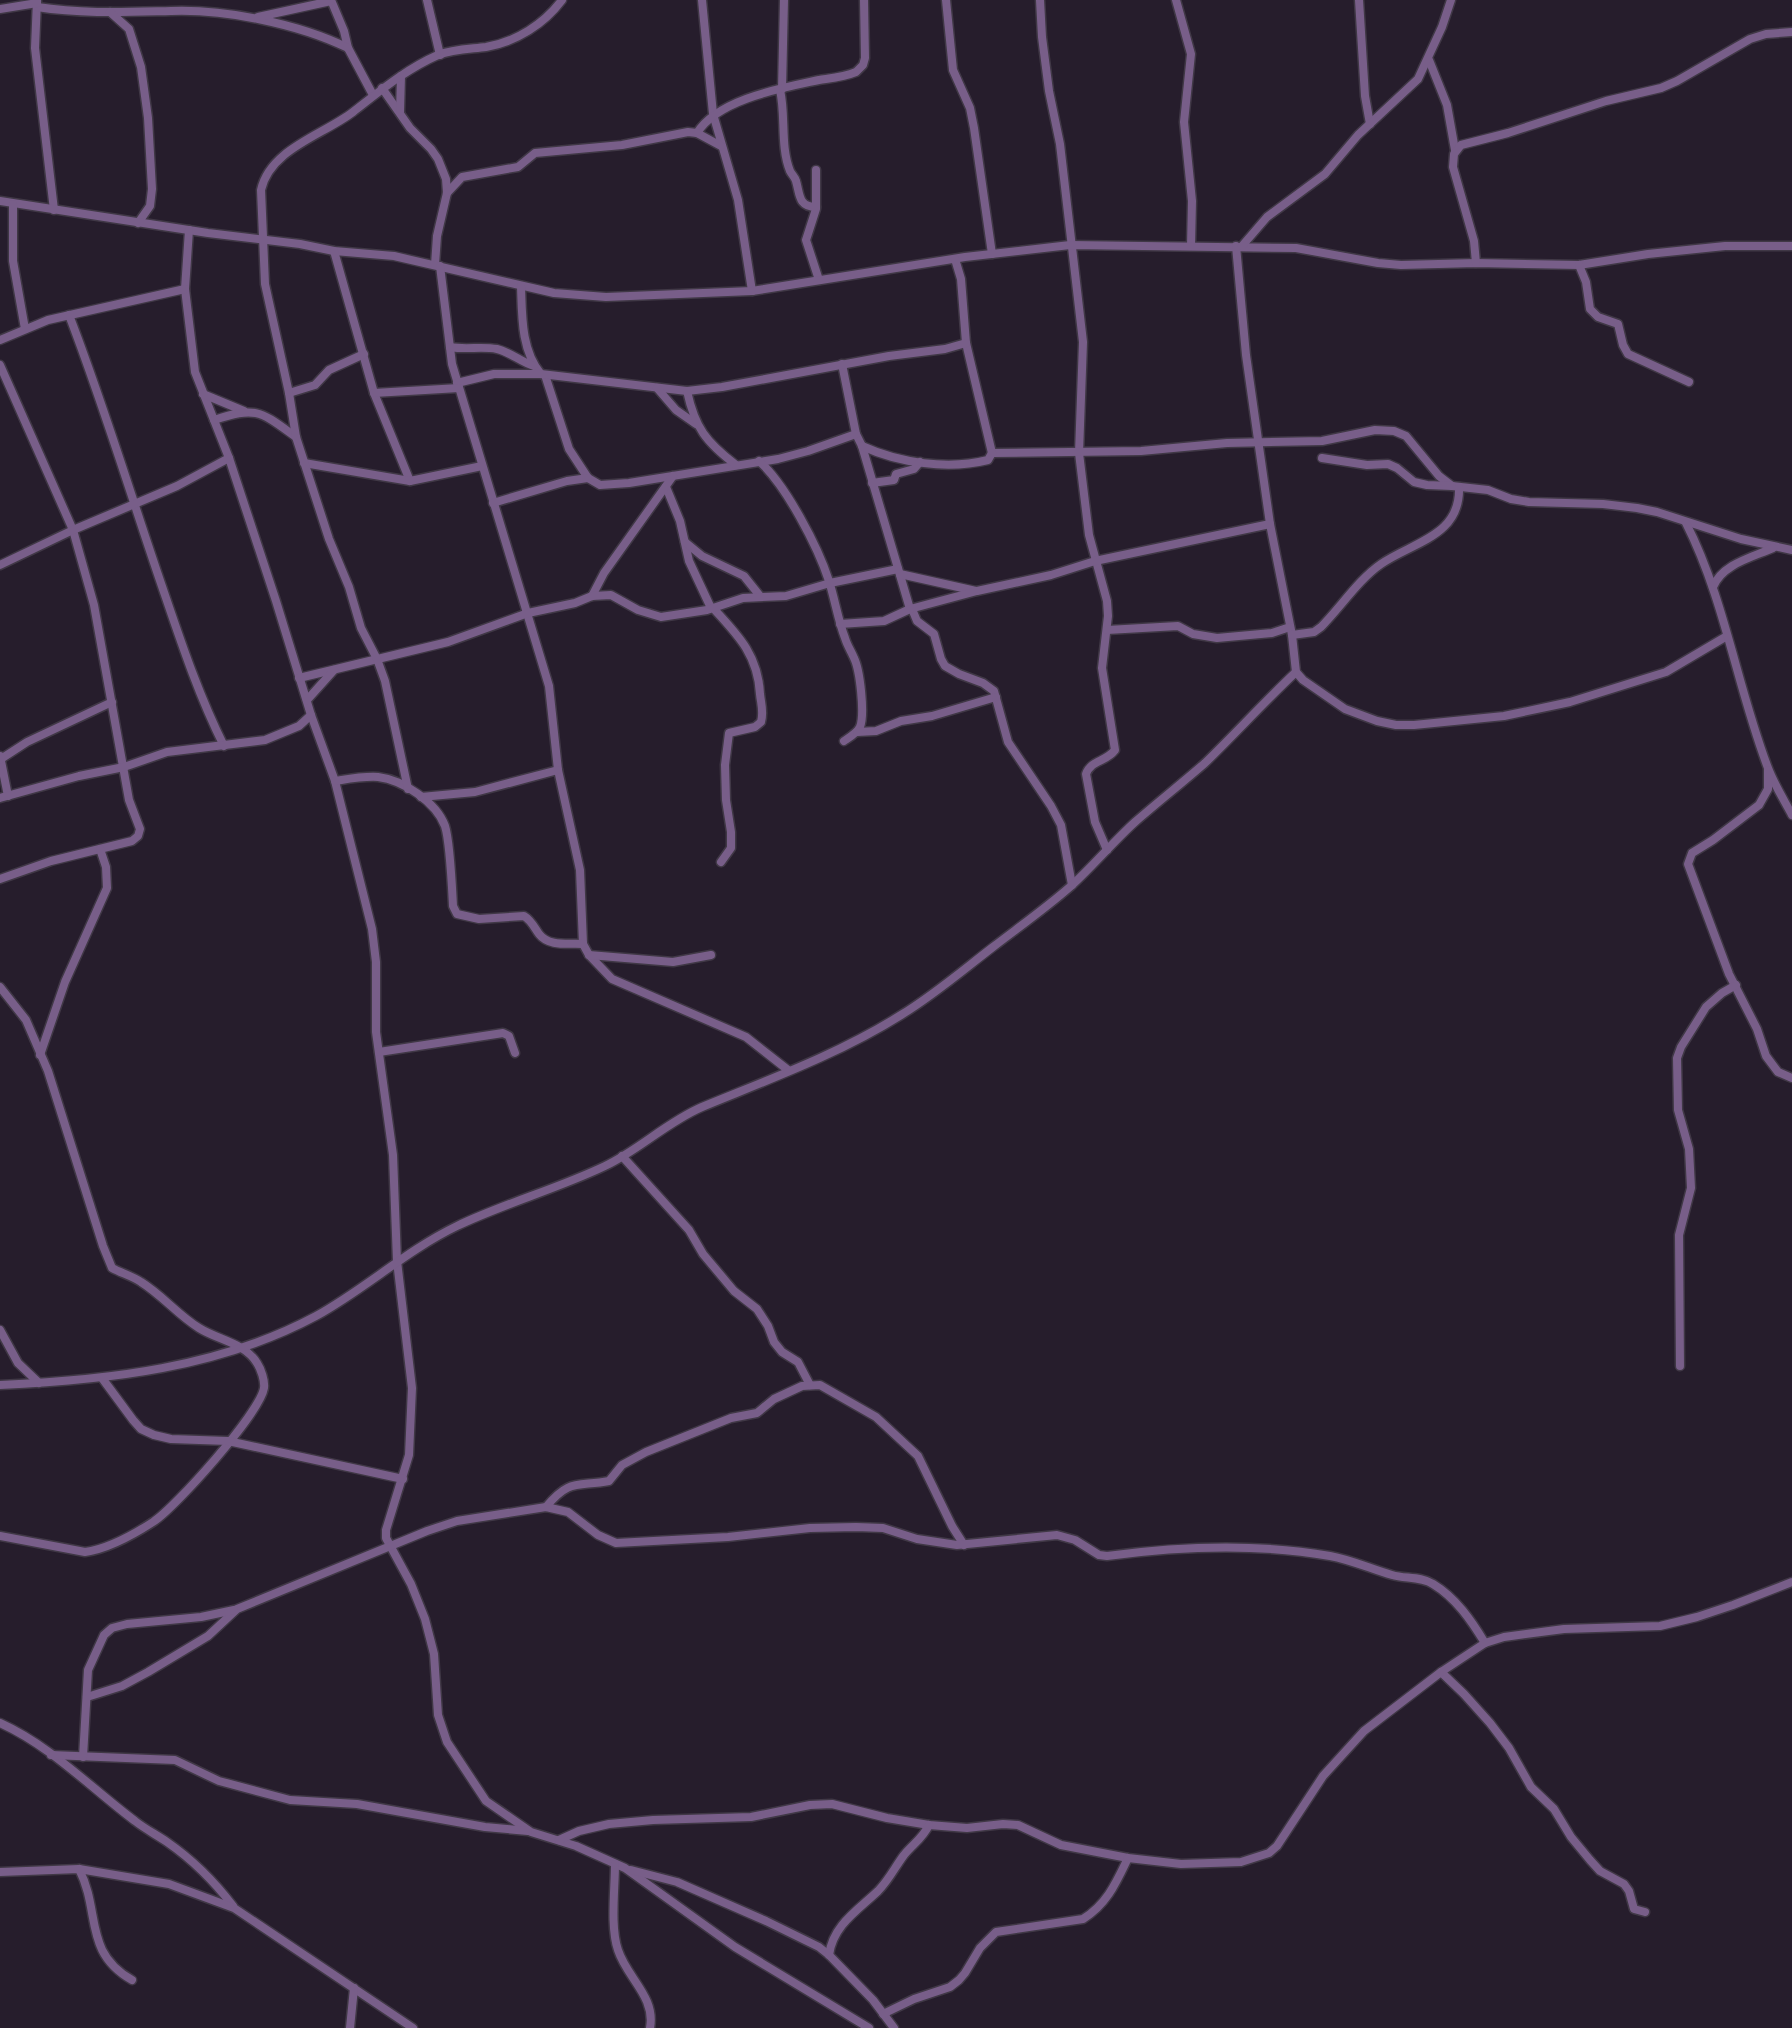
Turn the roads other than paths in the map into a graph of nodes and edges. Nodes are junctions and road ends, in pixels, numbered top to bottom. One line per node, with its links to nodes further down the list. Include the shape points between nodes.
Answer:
1 (331, 0): 15 (street); 17 (street)
2 (427, 0): 18 (street)
3 (562, 0): 18 (street, via 542,22 510,40)
4 (702, 0): 25 (street)
5 (784, 0): 22 (street)
6 (864, 0): 22 (street, via 863,65 848,75)
7 (946, 0): 44 (street, via 950,61 970,108)
8 (1040, 0): 39 (street)
9 (1176, 0): 40 (street, via 1191,54 1184,122 1192,201)
10 (1359, 0): 26 (street)
11 (1451, 0): 19 (street)
12 (37, 3): 13 (street); 14 (street); 35 (street, via 36,58)
13 (0, 9)
14 (110, 12): 15 (street, via 173,11); 36 (street, via 133,36 148,118 151,197 147,213)
15 (255, 18): 17 (street, via 314,33)
16 (1792, 32): 29 (street, via 1750,39 1661,88 1481,138)
17 (348, 48): 23 (street)
18 (440, 55): 20 (street)
19 (1429, 60): 26 (street, via 1419,79); 29 (street, via 1447,105)
20 (401, 76): 21 (street); 24 (street)
21 (382, 88): 23 (street); 24 (street)
22 (781, 89): 25 (street); 34 (street, via 797,196)
23 (373, 95): 38 (street, via 298,145 268,173 261,190)
24 (400, 112): 31 (street, via 438,159)
25 (713, 114): 27 (street); 28 (street)
26 (1370, 124): 41 (street, via 1325,174 1267,217)
27 (698, 133): 28 (street); 31 (street, via 535,153 517,167 462,177)
28 (721, 146): 52 (street, via 738,200)
29 (1455, 150): 46 (street, via 1453,167)
30 (816, 170): 34 (street)
31 (447, 193): 48 (street, via 437,236)
32 (0, 201): 33 (street)
33 (13, 204): 35 (street); 54 (street, via 13,261)
34 (816, 207): 49 (street, via 806,240)
35 (54, 210): 36 (street)
36 (138, 222): 37 (street)
37 (189, 230): 38 (street); 51 (street)
38 (264, 240): 43 (street); 67 (street, via 265,284)
39 (1070, 245): 40 (street); 44 (street); 78 (street, via 1083,342)
40 (1191, 246): 41 (street)
41 (1239, 246): 46 (street, via 1296,248 1401,265); 75 (street, via 1246,355)
42 (1792, 246): 47 (street, via 1725,246)
43 (334, 251): 48 (street, via 394,256); 58 (street)
44 (992, 254): 45 (street)
45 (955, 259): 49 (street); 56 (street)
46 (1476, 263): 47 (street)
47 (1579, 265): 63 (street, via 1590,309 1618,324 1628,354)
48 (438, 266): 50 (street); 57 (street)
49 (819, 280): 52 (street)
50 (520, 286): 52 (street, via 606,298); 61 (street, via 523,329)
51 (185, 289): 53 (street); 69 (street, via 195,372)
52 (752, 291)
53 (69, 316): 54 (street); 93 (street, via 100,396)
54 (25, 329): 55 (street)
55 (0, 341)
56 (966, 343): 59 (street); 77 (street)
57 (450, 347): 61 (street, via 506,351); 64 (street)
58 (364, 354): 67 (street, via 329,370 315,385); 68 (street)
59 (842, 364): 66 (street); 73 (street)
60 (0, 365): 96 (street)
61 (534, 366): 62 (street)
62 (543, 375): 64 (street, via 494,374); 65 (street); 87 (street, via 569,449)
63 (1689, 382)
64 (458, 386): 68 (street); 85 (street)
65 (657, 388): 66 (street); 72 (street)
66 (687, 391): 72 (street)
67 (289, 393): 74 (street)
68 (374, 393): 88 (street)
69 (203, 394): 70 (street); 71 (street)
70 (244, 411): 71 (street); 74 (street, via 259,414)
71 (214, 420): 79 (street)
72 (696, 424): 84 (street, via 710,444)
73 (856, 434): 76 (street); 81 (street)
74 (296, 438): 83 (street)
75 (1259, 443): 78 (street); 90 (street, via 1322,441 1375,429 1394,431 1406,436); 95 (street)
76 (862, 446): 82 (street, via 891,458); 89 (street)
77 (992, 453): 78 (street); 82 (street, via 980,462)
78 (1079, 453): 100 (street)
79 (229, 458): 93 (street); 118 (street)
80 (1322, 458): 90 (street, via 1388,464 1414,482)
81 (760, 461): 84 (street); 103 (street, via 791,503)
82 (920, 461): 89 (street, via 914,469 896,474 894,480)
83 (304, 463): 88 (street); 115 (street, via 361,628)
84 (736, 465): 86 (street)
85 (482, 466): 88 (street); 92 (street)
86 (673, 476): 87 (street, via 611,485); 91 (street)
87 (587, 478): 92 (street)
88 (410, 481)
89 (872, 483): 102 (street)
90 (1455, 486): 94 (street, via 1488,489 1529,502 1603,504 1657,512); 113 (street, via 1457,512 1434,536 1379,565 1314,632)
91 (666, 487): 97 (street); 106 (street)
92 (493, 503): 110 (street)
93 (133, 504): 96 (street); 125 (street, via 206,710)
94 (1686, 523): 98 (street); 104 (street)
95 (1270, 524): 100 (street); 113 (street)
96 (73, 530): 101 (street); 121 (street, via 94,605)
97 (685, 542): 107 (street, via 702,556 744,576); 108 (street)
98 (1773, 548): 99 (street); 104 (street, via 1739,562)
99 (1792, 550)
100 (1095, 561): 105 (street); 112 (street, via 1107,601)
101 (0, 565)
102 (899, 572): 103 (street); 105 (street); 109 (street)
103 (830, 583): 107 (street, via 786,596); 111 (street)
104 (1713, 587): 114 (street)
105 (977, 591): 109 (street)
106 (592, 596): 108 (street, via 611,595 661,617); 110 (street)
107 (760, 596): 108 (street)
108 (712, 608): 137 (street, via 751,654 763,709 755,727 728,736 726,800 732,832 731,848)
109 (911, 609): 111 (street, via 884,621); 119 (street, via 917,621 934,634 945,666 990,686)
110 (528, 613): 115 (street, via 448,642); 128 (street, via 549,686)
111 (840, 624): 123 (street, via 858,671 861,724)
112 (1107, 630): 113 (street, via 1178,625 1192,634 1217,638); 136 (street, via 1102,668 1115,750 1093,763 1086,774 1088,797)
113 (1291, 631): 117 (street)
114 (1727, 636): 117 (street, via 1666,672 1623,687 1540,710 1414,725 1377,721 1345,709); 129 (street)
115 (377, 659): 116 (street); 131 (street)
116 (334, 670): 118 (street); 120 (street)
117 (1296, 672): 136 (street)
118 (299, 678): 120 (street)
119 (996, 697): 123 (street); 139 (street, via 1008,741 1061,825)
120 (307, 700): 122 (street)
121 (112, 702): 126 (street); 127 (street)
122 (310, 715): 125 (street, via 278,736); 130 (street)
123 (857, 732): 124 (street)
124 (844, 741)
125 (224, 746): 127 (street, via 167,752)
126 (0, 757): 132 (street)
127 (124, 767): 132 (street); 135 (street, via 138,836)
128 (558, 770): 133 (street, via 474,792); 140 (street, via 580,870)
129 (1768, 770): 134 (street); 143 (street, via 1768,789 1759,805 1688,859 1688,869)
130 (335, 781): 131 (street, via 376,777); 145 (street, via 372,929)
131 (408, 789): 133 (street)
132 (4, 797)
133 (421, 797): 140 (street, via 438,811 445,827 457,914 479,919 524,916 546,941)
134 (1792, 815)
135 (100, 849): 138 (street); 147 (street, via 107,888 65,982)
136 (1107, 850): 139 (street)
137 (721, 862)
138 (0, 879)
139 (1072, 885): 148 (street, via 903,1014 852,1045)
140 (583, 944): 141 (street)
141 (589, 955): 142 (street, via 673,962); 148 (street, via 612,979 746,1037)
142 (711, 956)
143 (1736, 985): 149 (street, via 1766,1056 1778,1072); 154 (street, via 1706,1007 1677,1058 1678,1110 1689,1149 1691,1188 1679,1235)
144 (0, 987): 147 (street, via 26,1020)
145 (379, 1052): 146 (street, via 503,1033 509,1036); 151 (street, via 394,1155)
146 (515, 1053)
147 (40, 1055): 153 (street, via 54,1085 112,1268 138,1280 198,1327)
148 (788, 1070): 150 (street, via 671,1123)
149 (1792, 1078)
150 (622, 1156): 151 (street, via 575,1180 453,1228); 158 (street, via 690,1230 734,1291 757,1309 774,1342 798,1362)
151 (397, 1261): 153 (street, via 321,1313); 160 (street, via 412,1388 409,1455)
152 (0, 1330): 156 (street, via 18,1363)
153 (242, 1347): 155 (street, via 178,1366); 159 (street, via 257,1362 264,1387 249,1416)
154 (1680, 1366)
155 (102, 1378): 156 (street); 159 (street, via 141,1429 154,1436)
156 (39, 1383): 157 (street)
157 (0, 1385)
158 (810, 1385): 161 (street, via 774,1399 757,1413 731,1418 646,1452 622,1465 609,1482 574,1485 558,1493); 163 (street, via 824,1386 876,1417 918,1456)
159 (228, 1441): 160 (street); 162 (street, via 177,1503 154,1522 98,1550 85,1552)
160 (403, 1479): 164 (street, via 387,1524)
161 (546, 1507): 163 (street, via 568,1512 616,1543 856,1527); 164 (street, via 457,1521)
162 (0, 1536)
163 (964, 1545): 167 (street, via 1057,1535 1107,1556 1240,1547 1331,1556 1394,1576 1429,1581 1467,1615)
164 (391, 1547): 166 (street); 174 (street, via 425,1619 434,1654 438,1714 447,1742 486,1801)
165 (1792, 1582): 167 (street, via 1697,1618 1660,1626 1564,1629)
166 (237, 1609): 169 (street, via 208,1636 159,1666 122,1686); 169 (street, via 112,1628 88,1670)
167 (1485, 1643): 168 (street)
168 (1441, 1672): 176 (street, via 1340,1754 1269,1853 1219,1864); 182 (street, via 1490,1723 1531,1787 1554,1809 1584,1854 1600,1871 1624,1884 1634,1909)
169 (87, 1697): 172 (street)
170 (0, 1723): 171 (street)
171 (51, 1755): 172 (street); 181 (street, via 183,1854 219,1886)
172 (83, 1757): 174 (street, via 175,1760 219,1781 290,1800 357,1804)
173 (929, 1825): 175 (street, via 832,1804 751,1817 609,1824); 176 (street, via 1018,1825 1061,1845); 183 (street, via 887,1881 843,1923)
174 (531, 1832): 175 (street)
175 (559, 1840): 177 (street)
176 (1128, 1858): 186 (street, via 1111,1894 1094,1912 1083,1919 996,1932 950,1987)
177 (615, 1864): 178 (street); 189 (street, via 614,1933 618,1951 650,2007)
178 (625, 1868): 183 (street, via 677,1882); 190 (street, via 735,1947)
179 (79, 1869): 180 (street); 181 (street, via 169,1884); 184 (street, via 88,1885 99,1946)
180 (0, 1872)
181 (234, 1908): 185 (street)
182 (1645, 1912)
183 (829, 1955): 186 (street)
184 (132, 1980)
185 (354, 1988): 187 (street); 188 (street)
186 (883, 2014): 191 (street)
187 (350, 2028)
188 (413, 2028)
189 (650, 2028)
190 (869, 2028)
191 (894, 2028)

